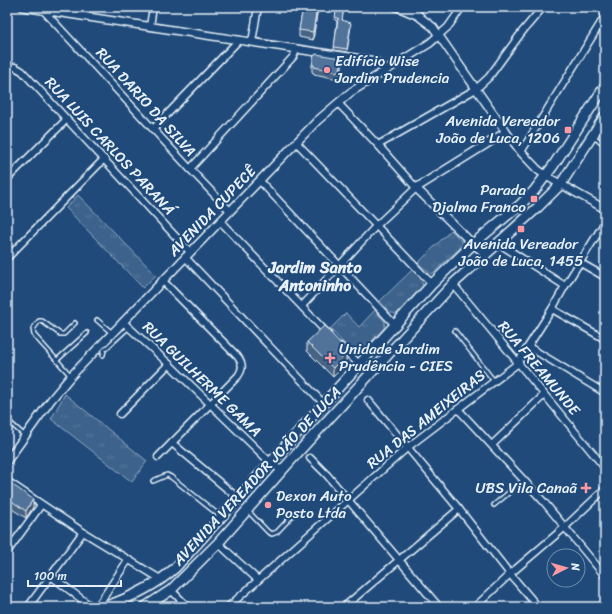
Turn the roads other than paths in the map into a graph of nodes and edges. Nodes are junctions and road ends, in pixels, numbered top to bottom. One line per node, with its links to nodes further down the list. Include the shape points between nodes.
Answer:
1 (23, 7): 8 (street)
2 (153, 7): 12 (street)
3 (258, 7): 15 (street)
4 (396, 7): 11 (street)
5 (412, 7): 11 (street)
6 (543, 7): 20 (street, via 489,77)
7 (459, 8): 13 (street, AVENIDA CUPECÊ, via 448,27)
8 (43, 10): 9 (street); 24 (street, RUA DARIO DA SILVA)
9 (62, 10): 12 (street)
10 (605, 16): 30 (street)
11 (421, 18): 13 (street)
12 (150, 26): 14 (street)
13 (439, 35): 18 (street, AVENIDA CUPECÊ); 20 (street)
14 (239, 40): 15 (street); 24 (street)
15 (252, 42): 16 (street)
16 (297, 49): 18 (street, via 375,61); 32 (street, via 293,57)
17 (7, 67): 23 (street, RUA LUIS CARLOS PARANÁ, via 15,67 22,71)
18 (387, 70): 21 (street, AVENIDA CUPECÊ)
19 (605, 86): 33 (main road, AVENIDA VEREADOR JOÃO DE LUCA)
20 (476, 89): 25 (street); 29 (street)
21 (338, 103): 27 (street, AVENIDA CUPECÊ); 29 (street)
22 (605, 116): 26 (main road, AVENIDA VEREADOR JOÃO DE LUCA)
23 (67, 119): 31 (street, RUA LUIS CARLOS PARANÁ); 34 (street)
24 (153, 128): 32 (street, RUA DARIO DA SILVA)
25 (506, 132): 30 (street); 37 (street)
26 (592, 136): 28 (lane); 36 (main road, AVENIDA VEREADOR JOÃO DE LUCA)
27 (296, 142): 35 (street, AVENIDA CUPECÊ); 42 (street)
28 (605, 144)
29 (378, 145): 37 (street)
30 (521, 152): 33 (street)
31 (104, 159): 46 (street, RUA LUIS CARLOS PARANÁ); 47 (street)
32 (190, 169): 39 (street, RUA DARIO DA SILVA)
33 (546, 176): 36 (street); 44 (main road, AVENIDA VEREADOR JOÃO DE LUCA, via 521,204)
34 (7, 179)
35 (260, 181): 39 (street, AVENIDA CUPECÊ); 49 (street)
36 (561, 184): 38 (street); 43 (main road, AVENIDA VEREADOR JOÃO DE LUCA)
37 (416, 188): 42 (street); 44 (street)
38 (605, 210)
39 (230, 211): 40 (street, AVENIDA CUPECÊ)
40 (220, 221): 46 (street, AVENIDA CUPECÊ); 55 (street)
41 (605, 222): 48 (street, RUA DAS AMEIXEIRAS)
42 (376, 226): 49 (street); 52 (street)
43 (498, 243): 45 (main road, AVENIDA VEREADOR JOÃO DE LUCA); 54 (street)
44 (473, 244): 45 (street); 52 (main road, AVENIDA VEREADOR JOÃO DE LUCA)
45 (486, 254): 53 (main road, AVENIDA VEREADOR JOÃO DE LUCA)
46 (187, 255): 51 (street, AVENIDA CUPECÊ); 80 (street, RUA LUIS CARLOS PARANÁ)
47 (7, 258)
48 (579, 262): 50 (street); 54 (street, RUA DAS AMEIXEIRAS)
49 (339, 265): 55 (street); 60 (street)
50 (605, 277)
51 (162, 280): 58 (street, AVENIDA CUPECÊ); 79 (street, via 242,363 242,371)
52 (432, 284): 60 (main road, AVENIDA VEREADOR JOÃO DE LUCA)
53 (453, 284): 72 (street, RUA FREAMUNDE); 94 (main road, AVENIDA VEREADOR JOÃO DE LUCA)
54 (565, 286): 56 (street, RUA DAS AMEIXEIRAS)
55 (302, 306): 65 (street)
56 (552, 309): 66 (street); 68 (street, RUA DAS AMEIXEIRAS)
57 (97, 320): 64 (lane)
58 (123, 322): 61 (street, RUA GUILHERME GAMA); 64 (street, AVENIDA CUPECÊ)
59 (75, 323): 70 (lane, via 64,334 60,334 42,321 33,329 34,335)
60 (396, 326): 73 (main road, AVENIDA VEREADOR JOÃO DE LUCA)
61 (129, 327): 69 (lane, via 104,350); 71 (street, RUA GUILHERME GAMA)
62 (455, 331): 75 (lane)
63 (87, 333): 70 (lane)
64 (112, 333): 74 (street, AVENIDA CUPECÊ)
65 (331, 336)
66 (605, 339)
67 (336, 341): 73 (street)
68 (529, 347): 72 (street, RUA DAS AMEIXEIRAS); 76 (street)
69 (103, 355)
70 (57, 360): 74 (lane)
71 (169, 364): 79 (street, RUA GUILHERME GAMA); 82 (street)
72 (517, 364): 75 (street, RUA DAS AMEIXEIRAS); 77 (street, RUA FREAMUNDE)
73 (360, 365): 80 (main road, AVENIDA VEREADOR JOÃO DE LUCA)
74 (71, 376): 84 (street, AVENIDA CUPECÊ)
75 (494, 381): 81 (street, RUA DAS AMEIXEIRAS)
76 (605, 393)
77 (544, 394): 86 (street); 93 (street, RUA FREAMUNDE)
78 (368, 400): 87 (street)
79 (210, 403): 85 (street); 92 (street, RUA GUILHERME GAMA)
80 (324, 404): 92 (main road, AVENIDA VEREADOR JOÃO DE LUCA)
81 (458, 409): 86 (street); 87 (street, RUA DAS AMEIXEIRAS)
82 (120, 414)
83 (7, 420): 84 (lane)
84 (25, 436): 88 (street, AVENIDA CUPECÊ)
85 (172, 443): 89 (street); 99 (street)
86 (492, 445): 95 (street)
87 (408, 447): 100 (street, RUA DAS AMEIXEIRAS); 103 (street)
88 (10, 454): 91 (street, AVENIDA CUPECÊ)
89 (158, 457)
90 (310, 458): 100 (street)
91 (7, 461)
92 (271, 463): 94 (street, RUA GUILHERME GAMA); 99 (main road, AVENIDA VEREADOR JOÃO DE LUCA)
93 (605, 468)
94 (282, 471): 104 (main road, AVENIDA VEREADOR JOÃO DE LUCA)
95 (524, 480): 102 (lane); 107 (street)
96 (7, 481): 101 (street)
97 (153, 481): 106 (lane, via 167,475 172,477)
98 (605, 489): 107 (street)
99 (238, 498): 106 (main road, AVENIDA VEREADOR JOÃO DE LUCA)
100 (348, 500): 112 (street); 117 (street, RUA DAS AMEIXEIRAS)
101 (41, 505): 108 (street); 110 (street)
102 (494, 505)
103 (459, 509): 112 (street); 113 (street)
104 (247, 510): 105 (lane, via 272,534); 109 (main road, AVENIDA VEREADOR JOÃO DE LUCA)
105 (293, 515)
106 (221, 517): 116 (main road, AVENIDA VEREADOR JOÃO DE LUCA)
107 (564, 528): 113 (street); 115 (street)
108 (83, 532): 111 (street); 114 (street)
109 (218, 543): 117 (street); 118 (main road, AVENIDA VEREADOR JOÃO DE LUCA)
110 (7, 552)
111 (128, 560): 116 (street); 122 (street)
112 (399, 560): 127 (street); 128 (street)
113 (510, 574): 129 (street); 130 (street)
114 (51, 576): 119 (street); 120 (street)
115 (605, 576)
116 (162, 580): 123 (main road, AVENIDA VEREADOR JOÃO DE LUCA, via 142,592)
117 (258, 580): 126 (street, RUA DAS AMEIXEIRAS)
118 (171, 590): 124 (main road, AVENIDA VEREADOR JOÃO DE LUCA); 125 (street)
119 (85, 604): 121 (street)
120 (28, 607)
121 (92, 607)
122 (97, 607)
123 (104, 607)
124 (145, 607)
125 (188, 607)
126 (228, 607)
127 (344, 607)
128 (439, 607)
129 (475, 607)
130 (538, 607)

